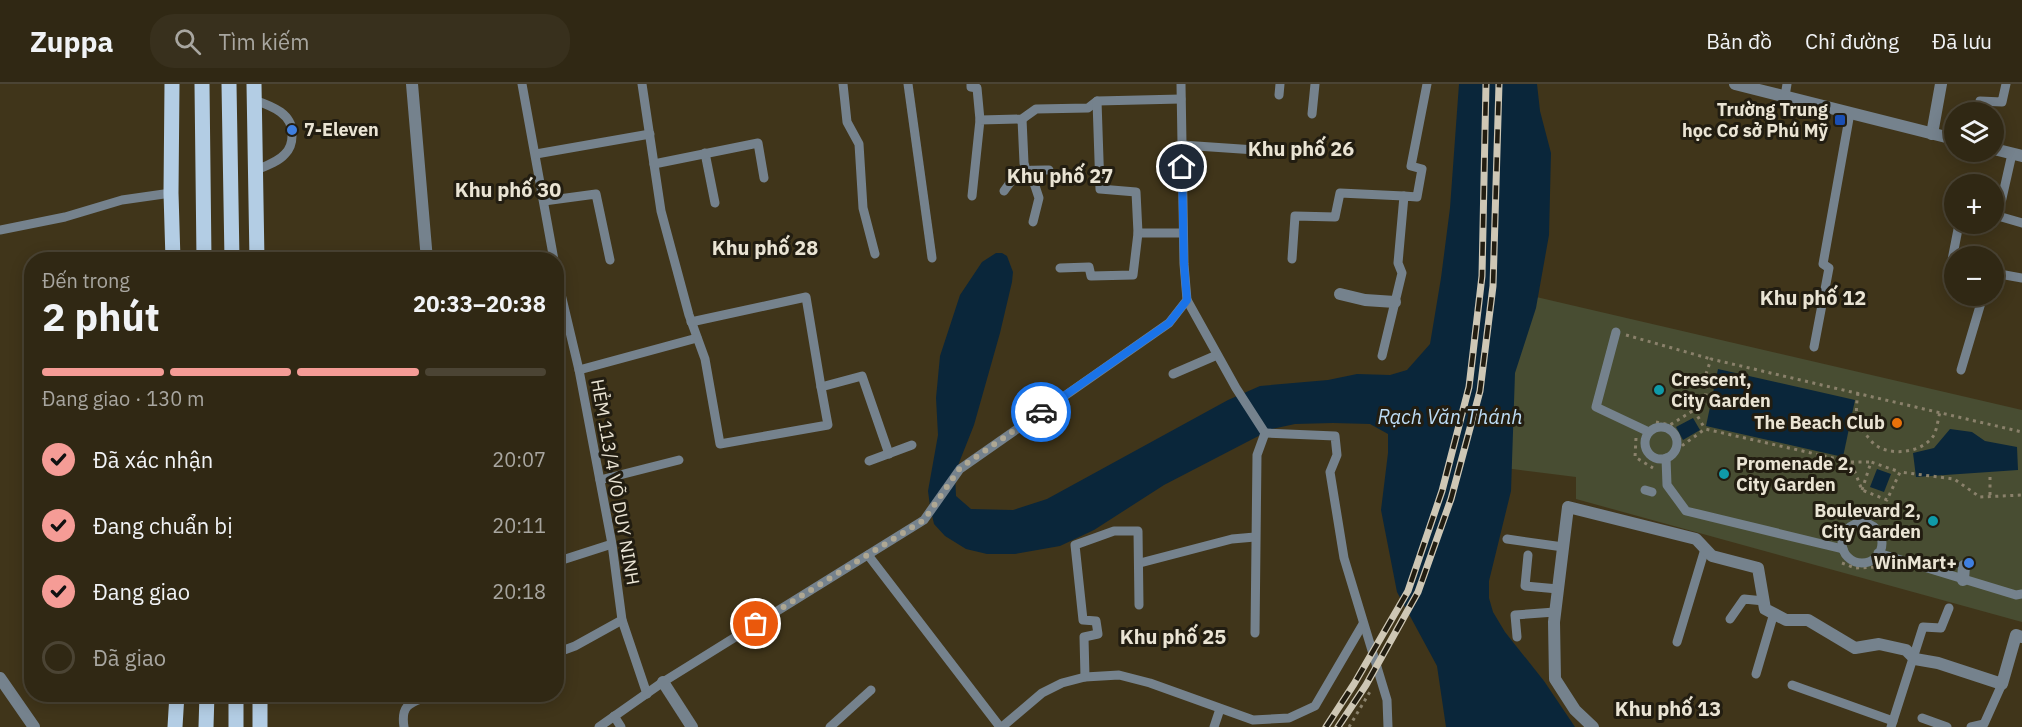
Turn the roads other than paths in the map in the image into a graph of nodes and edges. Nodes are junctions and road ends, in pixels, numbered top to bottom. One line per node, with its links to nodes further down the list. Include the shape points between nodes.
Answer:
1 (172, 84): 44 (main road)
2 (202, 84): 57 (main road)
3 (229, 84): 58 (main road)
4 (254, 84): 21 (main road)
5 (412, 84): 60 (street)
6 (522, 84): 36 (lane)
7 (642, 84): 30 (lane)
8 (843, 84): 62 (lane, via 847,122 859,144 863,208)
9 (908, 84): 63 (lane)
10 (971, 84): 29 (lane, via 977,88)
11 (1181, 84): 20 (lane)
12 (1280, 84): 19 (lane)
13 (1315, 84): 27 (lane)
14 (1427, 84): 47 (lane, via 1411,166 1422,169 1418,196)
15 (1735, 84): 18 (street)
16 (1941, 84): 31 (street)
17 (2006, 84): 25 (lane)
18 (1786, 90): 26 (street)
19 (1279, 95)
20 (1181, 99): 22 (lane); 33 (lane)
21 (254, 100): 39 (main road); 39 (lane, via 283,113 293,130 285,154)
22 (1097, 101): 28 (lane, via 1088,108 1036,109); 54 (lane, via 1100,189 1136,192)
23 (1980, 102): 24 (lane)
24 (2002, 102)
25 (2002, 102)
26 (1850, 113): 31 (street); 77 (lane, via 1823,264 1829,268)
27 (1312, 114)
28 (1022, 119): 29 (lane); 40 (lane)
29 (980, 120): 46 (lane)
30 (650, 134): 36 (lane); 38 (lane)
31 (1932, 134): 32 (street)
32 (1944, 137)
33 (1182, 145): 34 (lane); 55 (lane)
34 (1270, 151)
35 (705, 153): 38 (lane); 42 (lane, via 758,143); 49 (lane)
36 (536, 154): 48 (lane)
37 (2017, 155): 45 (lane)
38 (654, 164): 74 (lane, via 661,211)
39 (256, 170): 59 (main road)
40 (1026, 170): 41 (lane); 43 (lane, via 1014,176); 51 (lane, via 1039,198)
41 (1049, 170)
42 (764, 178)
43 (1004, 191)
44 (171, 193): 53 (lane, via 122,200); 56 (main road)
45 (2004, 193)
46 (972, 196)
47 (1404, 196): 65 (lane, via 1340,193 1335,217 1295,216); 71 (lane, via 1398,263 1402,273)
48 (544, 201): 61 (lane); 64 (lane, via 596,194)
49 (715, 203)
50 (2004, 218): 52 (lane)
51 (1033, 222)
52 (2022, 223)
53 (0, 230)
54 (1138, 233): 55 (lane); 66 (lane, via 1133,274 1091,276 1089,267)
55 (1183, 233): 70 (lane)
56 (172, 252)
57 (204, 252)
58 (232, 252)
59 (257, 252)
60 (426, 252)
61 (553, 252)
62 (875, 254)
63 (932, 258)
64 (610, 260)
65 (1292, 260)
66 (1060, 268)
67 (2004, 275): 68 (lane)
68 (2022, 278)
69 (1340, 294): 71 (street)
70 (1187, 300): 78 (lane); 99 (lane, via 1169,323 960,468 924,520)
71 (1395, 302): 79 (lane)
72 (1980, 306): 81 (lane)
73 (564, 318): 80 (lane, HẺM 113/4 VÕ DUY NINH)
74 (691, 322): 76 (lane); 83 (lane, via 806,297)
75 (1616, 332): 84 (lane, via 1596,407)
76 (697, 339): 80 (lane); 83 (lane, via 705,359 720,444 828,425)
77 (1814, 347)
78 (1217, 355): 82 (lane); 85 (lane)
79 (1382, 356)
80 (579, 370): 91 (lane, HẺM 113/4 VÕ DUY NINH)
81 (1961, 370)
82 (1173, 374)
83 (821, 387): 87 (lane, via 862,376)
84 (1649, 432): 88 (lane, via 1647,452 1656,458); 88 (lane, via 1664,427 1673,432 1677,447)
85 (1265, 433): 92 (lane, via 1257,455); 114 (lane, via 1335,436 1336,455 1330,472 1344,558)
86 (912, 445): 87 (lane)
87 (889, 454): 90 (lane)
88 (1666, 458): 97 (lane, via 1667,485 1686,511)
89 (679, 460): 91 (lane)
90 (870, 461)
91 (600, 480): 94 (lane, HẺM 113/4 VÕ DUY NINH)
92 (1255, 537): 102 (lane, via 1232,539); 115 (lane)
93 (1507, 538): 95 (lane)
94 (612, 544): 101 (lane); 113 (lane, HẺM 113/4 VÕ DUY NINH)
95 (1563, 547): 96 (street, via 1568,507 1696,538); 105 (street)
96 (1706, 549): 107 (street, via 1712,556 1758,568); 118 (lane)
97 (1843, 549): 98 (lane, via 1851,559 1863,562); 98 (lane, via 1846,530 1864,523 1880,534)
98 (1878, 553): 104 (lane)
99 (868, 555): 124 (lane); 149 (lane)
100 (1528, 555): 105 (lane, via 1525,586)
101 (564, 559)
102 (1140, 563): 108 (lane); 122 (lane, via 1138,531 1114,531 1075,545 1083,620 1096,621 1098,634 1084,636)
103 (1964, 566): 104 (street)
104 (1963, 580): 106 (lane)
105 (1558, 589): 110 (street)
106 (2022, 594)
107 (1764, 601): 111 (street, via 1765,609); 112 (lane, via 1744,599)
108 (1139, 605)
109 (1949, 608): 120 (lane, via 1941,628 1923,627)
110 (1555, 612): 116 (lane, via 1515,615); 152 (street, via 1555,680 1575,710)
111 (1774, 613): 120 (street, via 1786,620 1808,620 1855,648 1879,644 1906,650); 121 (lane)
112 (1731, 619)
113 (622, 620): 119 (lane); 128 (lane, HẺM 113/4 VÕ DUY NINH)
114 (1363, 624): 134 (lane, via 1315,706 1289,718 1253,720); 151 (lane, via 1386,700)
115 (1255, 633)
116 (1516, 637)
117 (2022, 637): 125 (street, via 2016,635)
118 (1677, 642)
119 (564, 651)
120 (1913, 657): 125 (street); 137 (lane)
121 (1756, 674)
122 (1085, 677): 134 (lane, via 1119,675); 149 (lane, via 1042,693)
123 (0, 678): 139 (street)
124 (663, 682): 128 (lane); 147 (street)
125 (2002, 684): 138 (lane)
126 (1792, 686): 137 (lane)
127 (871, 690): 148 (lane)
128 (647, 694): 135 (lane)
129 (177, 702): 140 (main road)
130 (207, 702): 141 (main road)
131 (236, 702): 142 (main road)
132 (260, 702): 143 (main road)
133 (416, 702): 144 (lane, via 403,712)
134 (1220, 709): 150 (lane)
135 (614, 716): 145 (lane); 146 (lane)
136 (1922, 718): 153 (lane)
137 (1892, 724)
138 (1987, 725): 154 (lane)
139 (34, 727)
140 (175, 727)
141 (206, 727)
142 (236, 727)
143 (260, 727)
144 (404, 727)
145 (599, 727)
146 (621, 727)
147 (692, 727)
148 (830, 727)
149 (1001, 727)
150 (1214, 727)
151 (1388, 727)
152 (1593, 727)
153 (1947, 727)
154 (1971, 727)

